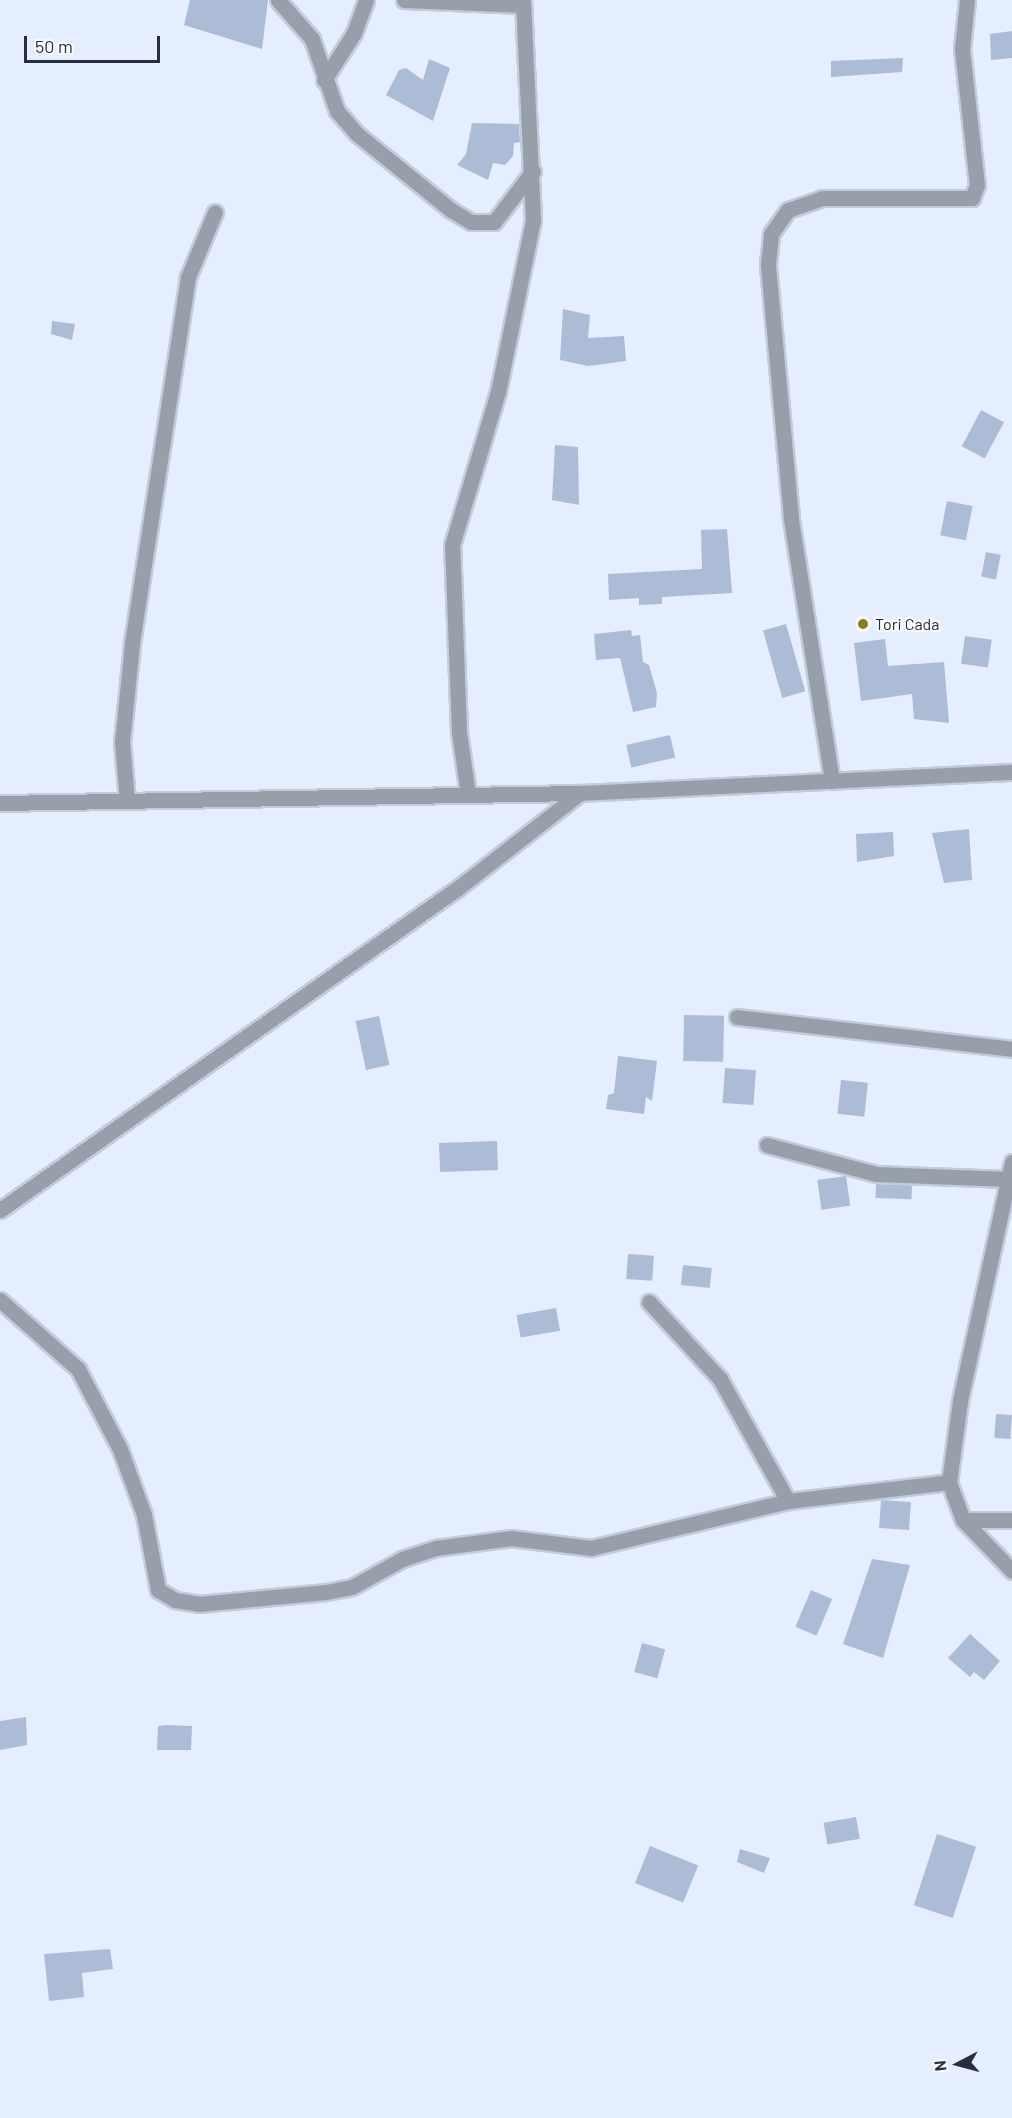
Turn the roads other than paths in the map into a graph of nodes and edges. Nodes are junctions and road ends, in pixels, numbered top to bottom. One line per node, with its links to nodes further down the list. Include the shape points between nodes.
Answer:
1 (278, 0): 6 (street, via 312,39)
2 (366, 0): 6 (street, via 354,33)
3 (404, 0): 5 (street)
4 (967, 0): 10 (street, via 962,49 977,185 972,198 822,198 788,210 771,234 768,264 792,518)
5 (523, 3): 7 (street)
6 (324, 80): 7 (street, via 337,111 357,134 471,222 494,222)
7 (533, 171): 12 (street, via 533,220 498,392 453,545 459,732)
8 (215, 212): 13 (street, via 188,277 132,643 122,742)
9 (1012, 772): 10 (street)
10 (832, 781): 11 (street)
11 (580, 793): 12 (street); 20 (street, via 393,935)
12 (468, 794): 13 (street)
13 (127, 801): 14 (street)
14 (0, 803)
15 (736, 1017): 16 (street)
16 (1012, 1049)
17 (767, 1145): 19 (street, via 876,1174)
18 (1012, 1162): 19 (street)
19 (1008, 1179): 23 (street, via 960,1401)
20 (0, 1210)
21 (0, 1300): 24 (street, via 78,1369 120,1449 144,1515 158,1590 175,1600 200,1604 326,1592 352,1587 402,1559 436,1548 511,1538 591,1548)
22 (649, 1302): 24 (street, via 720,1379)
23 (949, 1482): 24 (street); 25 (street)
24 (788, 1501)
25 (963, 1520): 26 (street); 27 (street)
26 (1012, 1520)
27 (1012, 1571)

